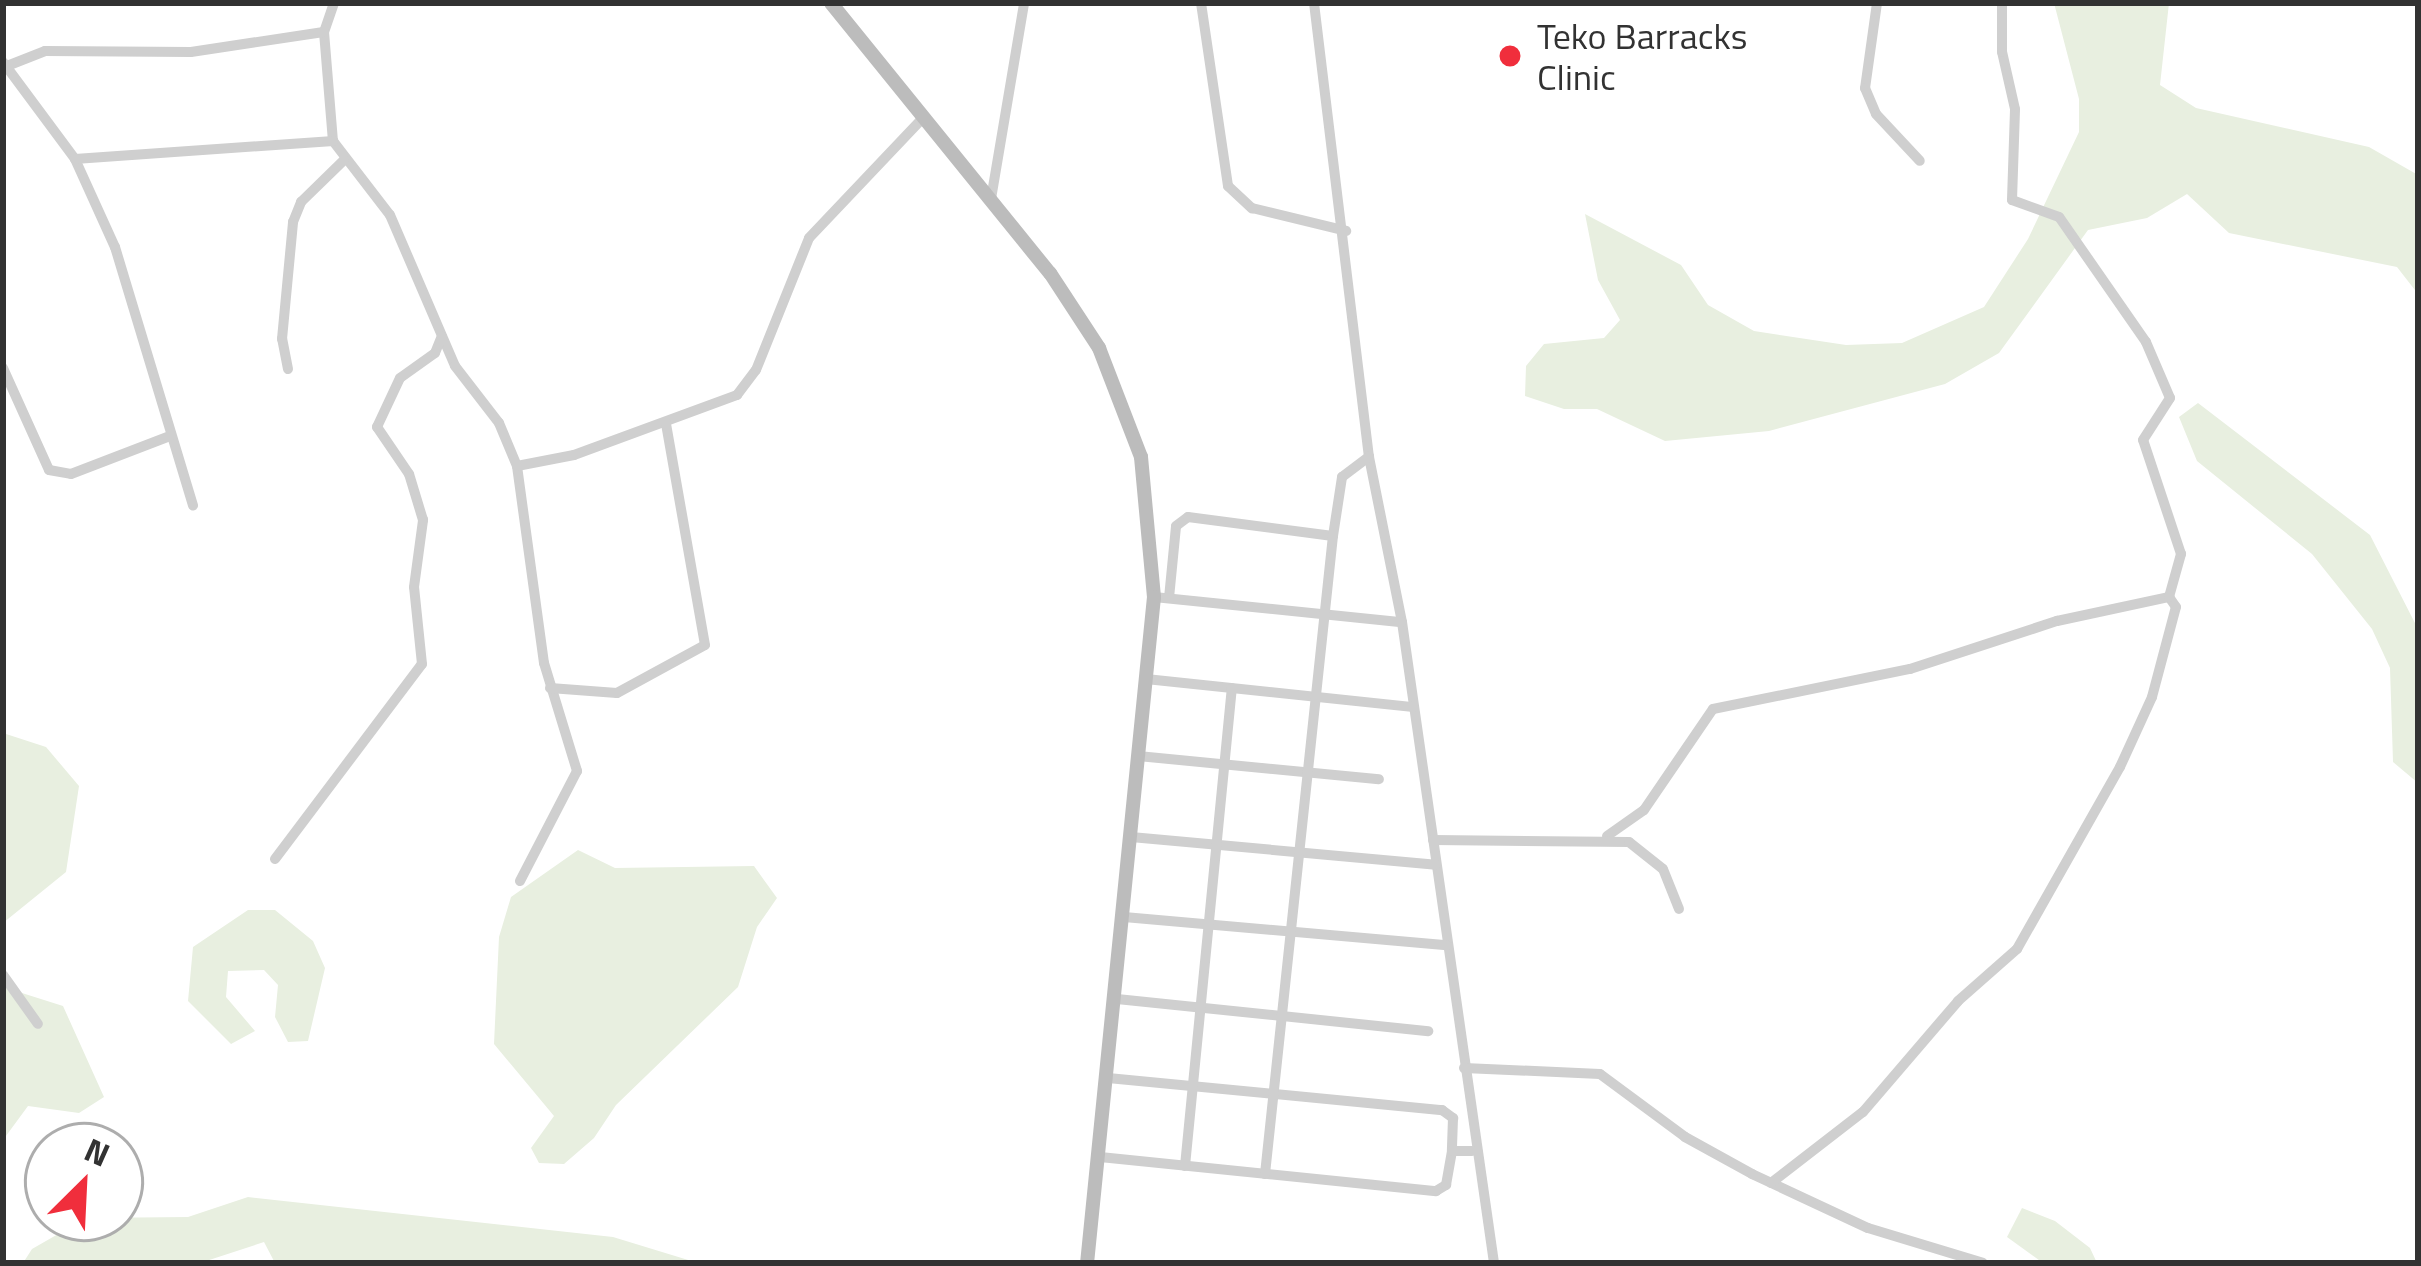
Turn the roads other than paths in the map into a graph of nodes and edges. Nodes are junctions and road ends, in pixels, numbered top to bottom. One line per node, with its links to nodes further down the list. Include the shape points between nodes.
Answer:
1 (334, 3): 8 (street)
2 (831, 3): 10 (main road)
3 (1024, 3): 15 (street)
4 (1201, 3): 16 (street, via 1228,185 1252,208)
5 (1314, 3): 16 (street)
6 (1877, 3): 14 (street, via 1865,88 1876,114)
7 (2002, 3): 27 (street, via 2015,109 2012,200 2059,217 2146,342 2170,398 2144,440 2181,554)
8 (324, 32): 9 (street, via 191,52 45,51); 11 (street)
9 (5, 64): 12 (street)
10 (922, 119): 15 (main road); 20 (street, via 808,238 745,388)
11 (333, 141): 12 (street); 13 (street)
12 (75, 159): 21 (street, via 136,306)
13 (344, 160): 17 (street, via 390,215); 19 (street, via 301,202 293,222 282,339)
14 (1920, 161)
15 (991, 199): 26 (main road, via 1050,273 1120,392 1149,502)
16 (1346, 231): 22 (street)
17 (442, 334): 23 (street); 44 (street, via 434,353 400,378 376,427 409,474 423,520 414,587 422,664)
18 (3, 368): 21 (street, via 49,470 71,474)
19 (288, 369)
20 (666, 424): 23 (street); 31 (street, via 705,645 617,693)
21 (170, 436): 24 (street)
22 (1369, 457): 25 (street, via 1342,477); 29 (street)
23 (518, 466): 31 (street)
24 (193, 505)
25 (1333, 536): 26 (street, via 1188,517 1176,526); 28 (street)
26 (1162, 597): 28 (street); 30 (main road)
27 (2169, 597): 39 (street, via 2057,621 1910,669 1713,710 1644,810); 67 (street, via 2176,607 2152,698 2017,949 1958,1001 1863,1112)
28 (1324, 614): 29 (street); 33 (street)
29 (1402, 622): 34 (street)
30 (1146, 679): 32 (street); 35 (main road)
31 (550, 688): 46 (street, via 577,771)
32 (1232, 688): 33 (street); 36 (street)
33 (1314, 695): 34 (street); 37 (street)
34 (1414, 707): 41 (street)
35 (1138, 756): 36 (street); 40 (main road)
36 (1224, 764): 37 (street); 42 (street)
37 (1307, 772): 38 (street); 43 (street)
38 (1379, 779)
39 (1607, 836): 41 (street); 47 (street, via 1663,868)
40 (1130, 837): 42 (street); 48 (main road)
41 (1432, 840): 45 (street)
42 (1216, 846): 43 (street); 49 (street)
43 (1299, 854): 45 (street); 50 (street)
44 (275, 859)
45 (1436, 865): 51 (street)
46 (520, 881)
47 (1679, 909)
48 (1124, 917): 49 (street); 53 (main road)
49 (1209, 926): 50 (street); 54 (street)
50 (1293, 934): 51 (street); 55 (street)
51 (1447, 945): 58 (street)
52 (3, 975): 56 (street)
53 (1117, 999): 54 (street); 59 (main road)
54 (1200, 1007): 55 (street); 60 (street)
55 (1285, 1014): 57 (street); 61 (street)
56 (38, 1024)
57 (1428, 1031)
58 (1464, 1069): 63 (street); 67 (street, via 1600,1074 1684,1137)
59 (1108, 1078): 60 (street); 64 (main road)
60 (1190, 1087): 61 (street); 65 (street)
61 (1275, 1094): 62 (street, via 1442,1110 1454,1118); 66 (street)
62 (1452, 1151): 63 (street); 66 (street, via 1446,1185 1436,1191)
63 (1472, 1151): 69 (street)
64 (1100, 1156): 65 (street); 68 (main road)
65 (1185, 1166): 66 (street)
66 (1265, 1174)
67 (1771, 1183): 70 (street, via 1868,1228)
68 (1087, 1263)
69 (1494, 1263)
70 (1983, 1263)

